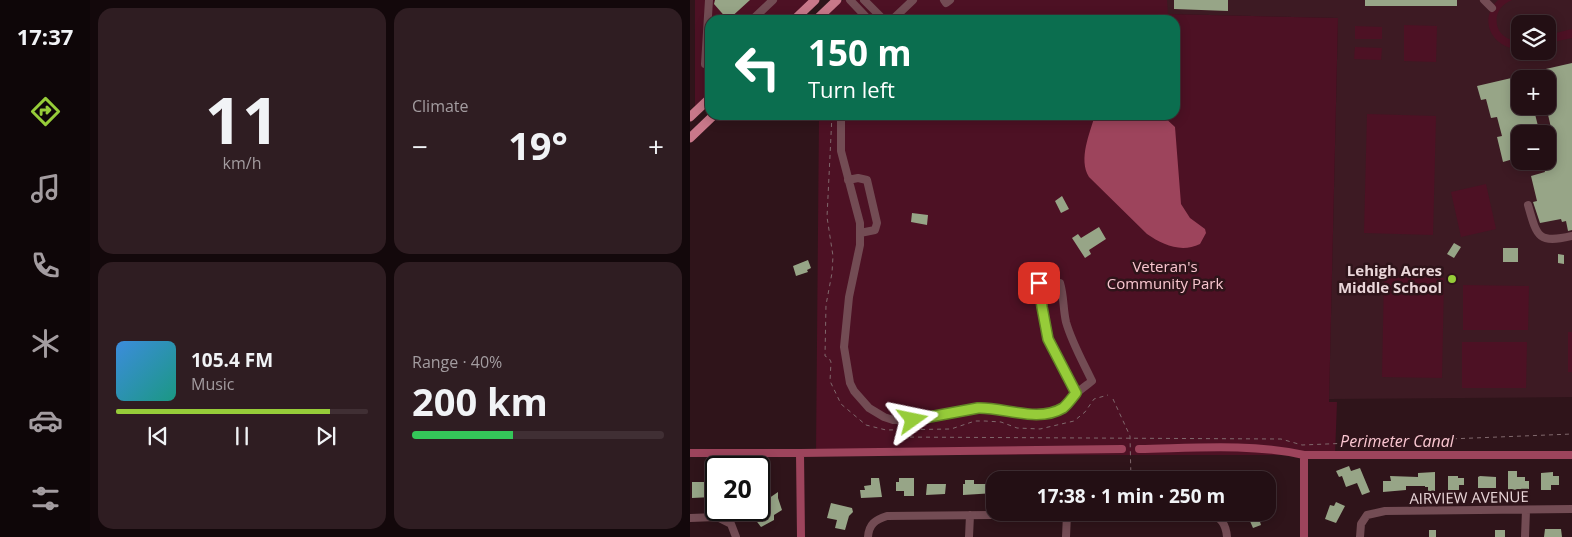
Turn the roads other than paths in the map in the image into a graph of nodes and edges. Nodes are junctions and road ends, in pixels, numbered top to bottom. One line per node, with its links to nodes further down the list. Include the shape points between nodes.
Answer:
1 (709, 0): 12 (street)
2 (773, 0): 13 (street)
3 (815, 0): 14 (main road)
4 (837, 0): 15 (main road)
5 (850, 0): 16 (street)
6 (864, 0): 17 (street)
7 (913, 0): 18 (street)
8 (944, 0): 9 (street, via 946,3)
9 (950, 0)
10 (1484, 0): 11 (street)
11 (1492, 8)
12 (709, 15)
13 (757, 15)
14 (799, 15)
15 (821, 15)
16 (864, 15)
17 (879, 15)
18 (897, 15)
19 (705, 103): 20 (main road)
20 (690, 117)
21 (709, 120): 23 (main road)
22 (841, 120): 24 (street, via 841,151)
23 (690, 138)
24 (848, 180): 26 (street); 26 (street, via 867,180 877,223 875,230)
25 (1528, 205): 27 (street, via 1535,228 1543,238 1551,240)
26 (860, 232): 28 (street, via 844,347 850,383 869,408 884,417 903,421 978,408 1046,414 1063,408)
27 (1572, 236)
28 (1076, 393): 28 (street, via 1048,339 1039,283 1060,283 1066,321 1092,381)
29 (1572, 509): 30 (street, AIRVIEW AVENUE)
30 (1526, 510): 41 (street, AIRVIEW AVENUE, via 1386,511 1367,515 1361,524); 42 (street)
31 (970, 515): 32 (street); 37 (street, via 887,516 872,524); 38 (street)
32 (986, 515)
33 (690, 518): 36 (street, via 717,517 732,524)
34 (1067, 521): 39 (street)
35 (1222, 521): 40 (street)
36 (736, 537)
37 (868, 537)
38 (969, 537)
39 (1066, 537)
40 (1228, 537)
41 (1360, 537)
42 (1525, 537)

